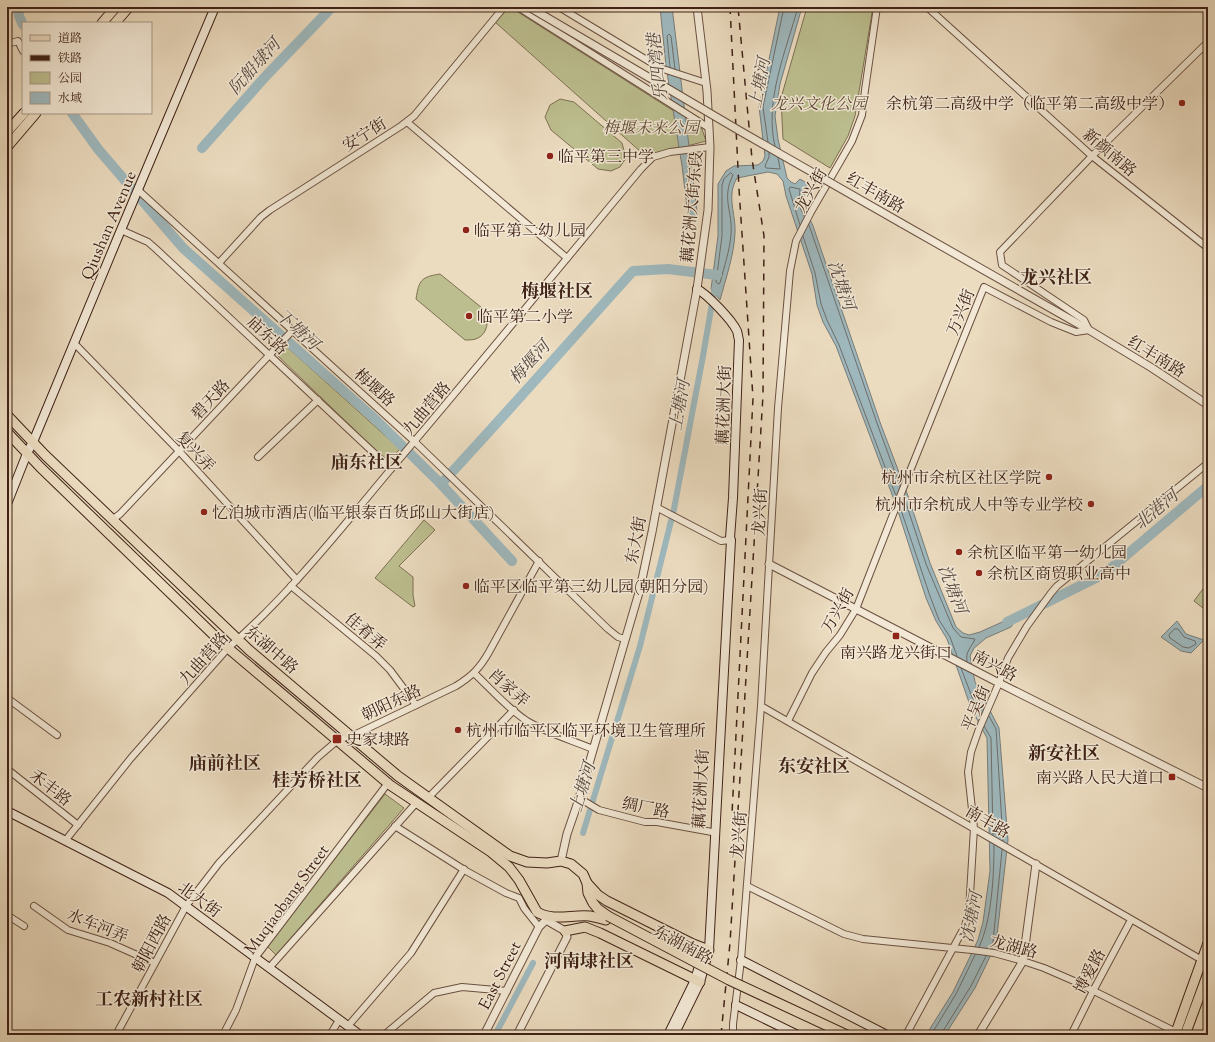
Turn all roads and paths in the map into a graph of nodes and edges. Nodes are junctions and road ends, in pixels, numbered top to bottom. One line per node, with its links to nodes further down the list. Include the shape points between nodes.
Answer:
1 (116, 7): 11 (main road)
2 (129, 7): 12 (main road)
3 (215, 7): 25 (main road, Qiushan Avenue)
4 (504, 7): 19 (street, 安宁街)
5 (518, 7): 20 (street)
6 (529, 7): 32 (street, 红丰南路, bridge)
7 (559, 7): 16 (street, via 660,68)
8 (697, 7): 16 (street, 藕花洲大街东段)
9 (877, 7): 51 (street, 龙兴街, via 862,115 852,141 796,241 790,271 778,408)
10 (927, 7): 24 (street, 新颜南路)
11 (103, 22)
12 (116, 22)
13 (1208, 42): 24 (street)
14 (7, 44): 15 (street, via 18,41)
15 (22, 49)
16 (706, 83): 20 (street, 藕花洲大街东段)
17 (23, 114): 21 (main road)
18 (35, 114): 22 (main road)
19 (407, 122): 28 (street); 29 (street, 安宁街, via 270,210)
20 (709, 128): 23 (street, 藕花洲大街东段)
21 (7, 132)
22 (7, 147)
23 (710, 147): 28 (street, 九曲营路, via 652,157); 30 (street, 藕花洲大街东段, via 708,210)
24 (1092, 156): 27 (street, 新颜南路); 32 (street, via 1000,252 1002,265 1084,320)
25 (138, 190): 26 (main road, Qiushan Avenue); 29 (street, 梅堰路)
26 (121, 230): 33 (main road, Qiushan Avenue); 34 (street, 庙东路, via 148,242)
27 (1208, 248)
28 (567, 258): 39 (street, 九曲营路)
29 (219, 263): 31 (street, 梅堰路)
30 (699, 290): 47 (street, 东大街); 49 (main road, 藕花洲大街, via 721,311 736,330 739,340)
31 (293, 330): 34 (street, 碧天路); 39 (street, 梅堰路)
32 (1089, 330): 36 (street, 红丰南路); 54 (street, 万兴街, via 1076,332 1051,322 984,287)
33 (74, 343): 40 (main road, Qiushan Avenue); 41 (street, 复兴弄)
34 (271, 353): 35 (street, 庙东路); 41 (street, 碧天路)
35 (318, 400): 42 (street); 45 (street, 庙东路)
36 (1208, 405)
37 (7, 414): 40 (main road, 东湖中路)
38 (7, 432): 43 (main road, 东湖中路)
39 (414, 441): 45 (street, 九曲营路); 50 (street, 梅堰路)
40 (33, 442): 43 (main road, Qiushan Avenue); 48 (main road, 东湖中路)
41 (179, 451): 48 (street, 碧天路); 52 (street, 复兴弄)
42 (258, 457)
43 (25, 458): 46 (main road, Qiushan Avenue); 57 (main road, 东湖中路, via 40,467)
44 (1208, 462): 59 (street, 平吴街, via 1058,586 1030,622 1008,658)
45 (392, 467): 52 (street, 九曲营路)
46 (7, 504)
47 (656, 507): 49 (street, via 721,541); 56 (street, 东大街, via 640,589)
48 (112, 520): 55 (main road, 东湖中路)
49 (730, 540): 79 (main road, 藕花洲大街); 97 (main road, 藕花洲大街)
50 (538, 561): 56 (street, 梅堰路, via 618,637); 58 (street, 朝阳东路, via 481,666)
51 (769, 564): 54 (street, 南兴路); 62 (street, 龙兴街)
52 (297, 580): 53 (street, 九曲营路)
53 (291, 586): 55 (street, 九曲营路); 61 (street, 佳肴弄, via 376,656)
54 (856, 609): 59 (street, 南兴路); 64 (street, 万兴街, via 840,636 812,673)
55 (237, 639): 57 (street, 九曲营路); 66 (main road, 东湖中路)
56 (625, 639): 68 (street, 东大街)
57 (228, 648): 67 (main road, 东湖中路); 76 (street, 九曲营路, via 131,758)
58 (474, 673): 61 (street, 朝阳东路, via 456,686); 63 (street, 肖家弄)
59 (1000, 683): 71 (street, 南兴路); 78 (street, 平吴街, via 971,752 968,772)
60 (7, 698): 65 (street)
61 (416, 705): 66 (street, 朝阳东路)
62 (761, 706): 64 (street, 南丰路); 85 (street, 龙兴街)
63 (514, 710): 68 (street, 肖家弄, via 527,721); 72 (street)
64 (788, 721): 78 (street, 南丰路)
65 (57, 735)
66 (350, 736): 67 (street, 朝阳东路); 72 (main road, 东湖中路)
67 (338, 740): 74 (main road, 东湖中路, via 390,785); 87 (street, 朝阳东路, via 220,863)
68 (593, 748): 73 (street, 东大街)
69 (7, 769): 76 (street, 禾丰路)
70 (385, 787): 98 (street, Muqiaobang Street)
71 (1208, 788)
72 (428, 798): 81 (main road, 东湖中路, via 510,856 527,862)
73 (579, 798): 79 (street, 绸厂路, via 599,810 645,822); 81 (street, 东大街)
74 (416, 802): 77 (street); 89 (main road, 东湖中路, via 490,852 509,868 537,912)
75 (7, 811): 80 (main road, 北大街)
76 (78, 825): 80 (street, 九曲营路)
77 (395, 826): 83 (street); 103 (street)
78 (974, 828): 82 (street, 南丰路); 96 (street, 平吴街, via 969,911 965,926)
79 (712, 832): 97 (main road, 藕花洲大街)
80 (65, 841): 87 (main road, 北大街, via 168,892)
81 (561, 861): 84 (main road, via 571,864 583,874)
82 (1036, 864): 91 (street, 南丰路); 101 (street)
83 (464, 869): 93 (street, via 519,898); 110 (street, via 411,953)
84 (587, 883): 90 (main road, 东湖南路, via 588,893); 97 (main road, via 607,901)
85 (747, 886): 96 (street, 龙湖路, via 844,934 862,939); 99 (street, 龙兴街)
86 (34, 906): 102 (street, 水车河弄, via 68,930 110,943)
87 (186, 906): 98 (main road, 北大街); 102 (street, 朝阳西路)
88 (7, 915): 92 (street)
89 (546, 917): 90 (main road, 东湖南路); 93 (street, East Street); 94 (street)
90 (607, 918): 123 (main road, 东湖南路, via 711,976); 124 (main road, 东湖南路, bridge, via 729,980)
91 (1131, 920): 100 (street, 南丰路); 107 (street, 博爱路)
92 (24, 926)
93 (539, 927): 106 (street, East Street)
94 (566, 934): 105 (main road, via 585,927 600,932); 118 (street)
95 (1208, 943): 100 (main road)
96 (953, 947): 101 (street, 龙湖路, via 994,953); 126 (street, 平吴街)
97 (707, 949): 105 (main road, 藕花洲大街)
98 (255, 958): 103 (main road, 北大街); 113 (street, Muqiaobang Street, via 236,1010)
99 (741, 960): 108 (street, 龙兴街); 125 (main road)
100 (1202, 960): 111 (main road)
101 (1023, 961): 107 (street, 龙湖路); 127 (street)
102 (155, 964): 112 (street, 朝阳西路)
103 (268, 968): 109 (main road, 北大街)
104 (1208, 972): 111 (main road)
105 (697, 981): 119 (main road, 藕花洲大街); 120 (main road, 藕花洲大街)
106 (507, 991): 116 (street, via 462,987 434,993); 117 (street, East Street)
107 (1093, 991): 111 (street, 龙湖路); 128 (street, 博爱路)
108 (736, 1005): 121 (street, 龙兴街); 122 (main road)
109 (340, 1020): 110 (main road, 北大街); 114 (street)
110 (348, 1026): 115 (main road, 北大街)
111 (1178, 1034)
112 (116, 1035)
113 (223, 1035)
114 (330, 1035)
115 (360, 1035)
116 (384, 1035)
117 (484, 1035)
118 (517, 1035)
119 (668, 1035)
120 (674, 1035)
121 (733, 1035)
122 (798, 1035)
123 (834, 1035)
124 (847, 1035)
125 (887, 1035)
126 (906, 1035)
127 (978, 1035)
128 (1071, 1035)

